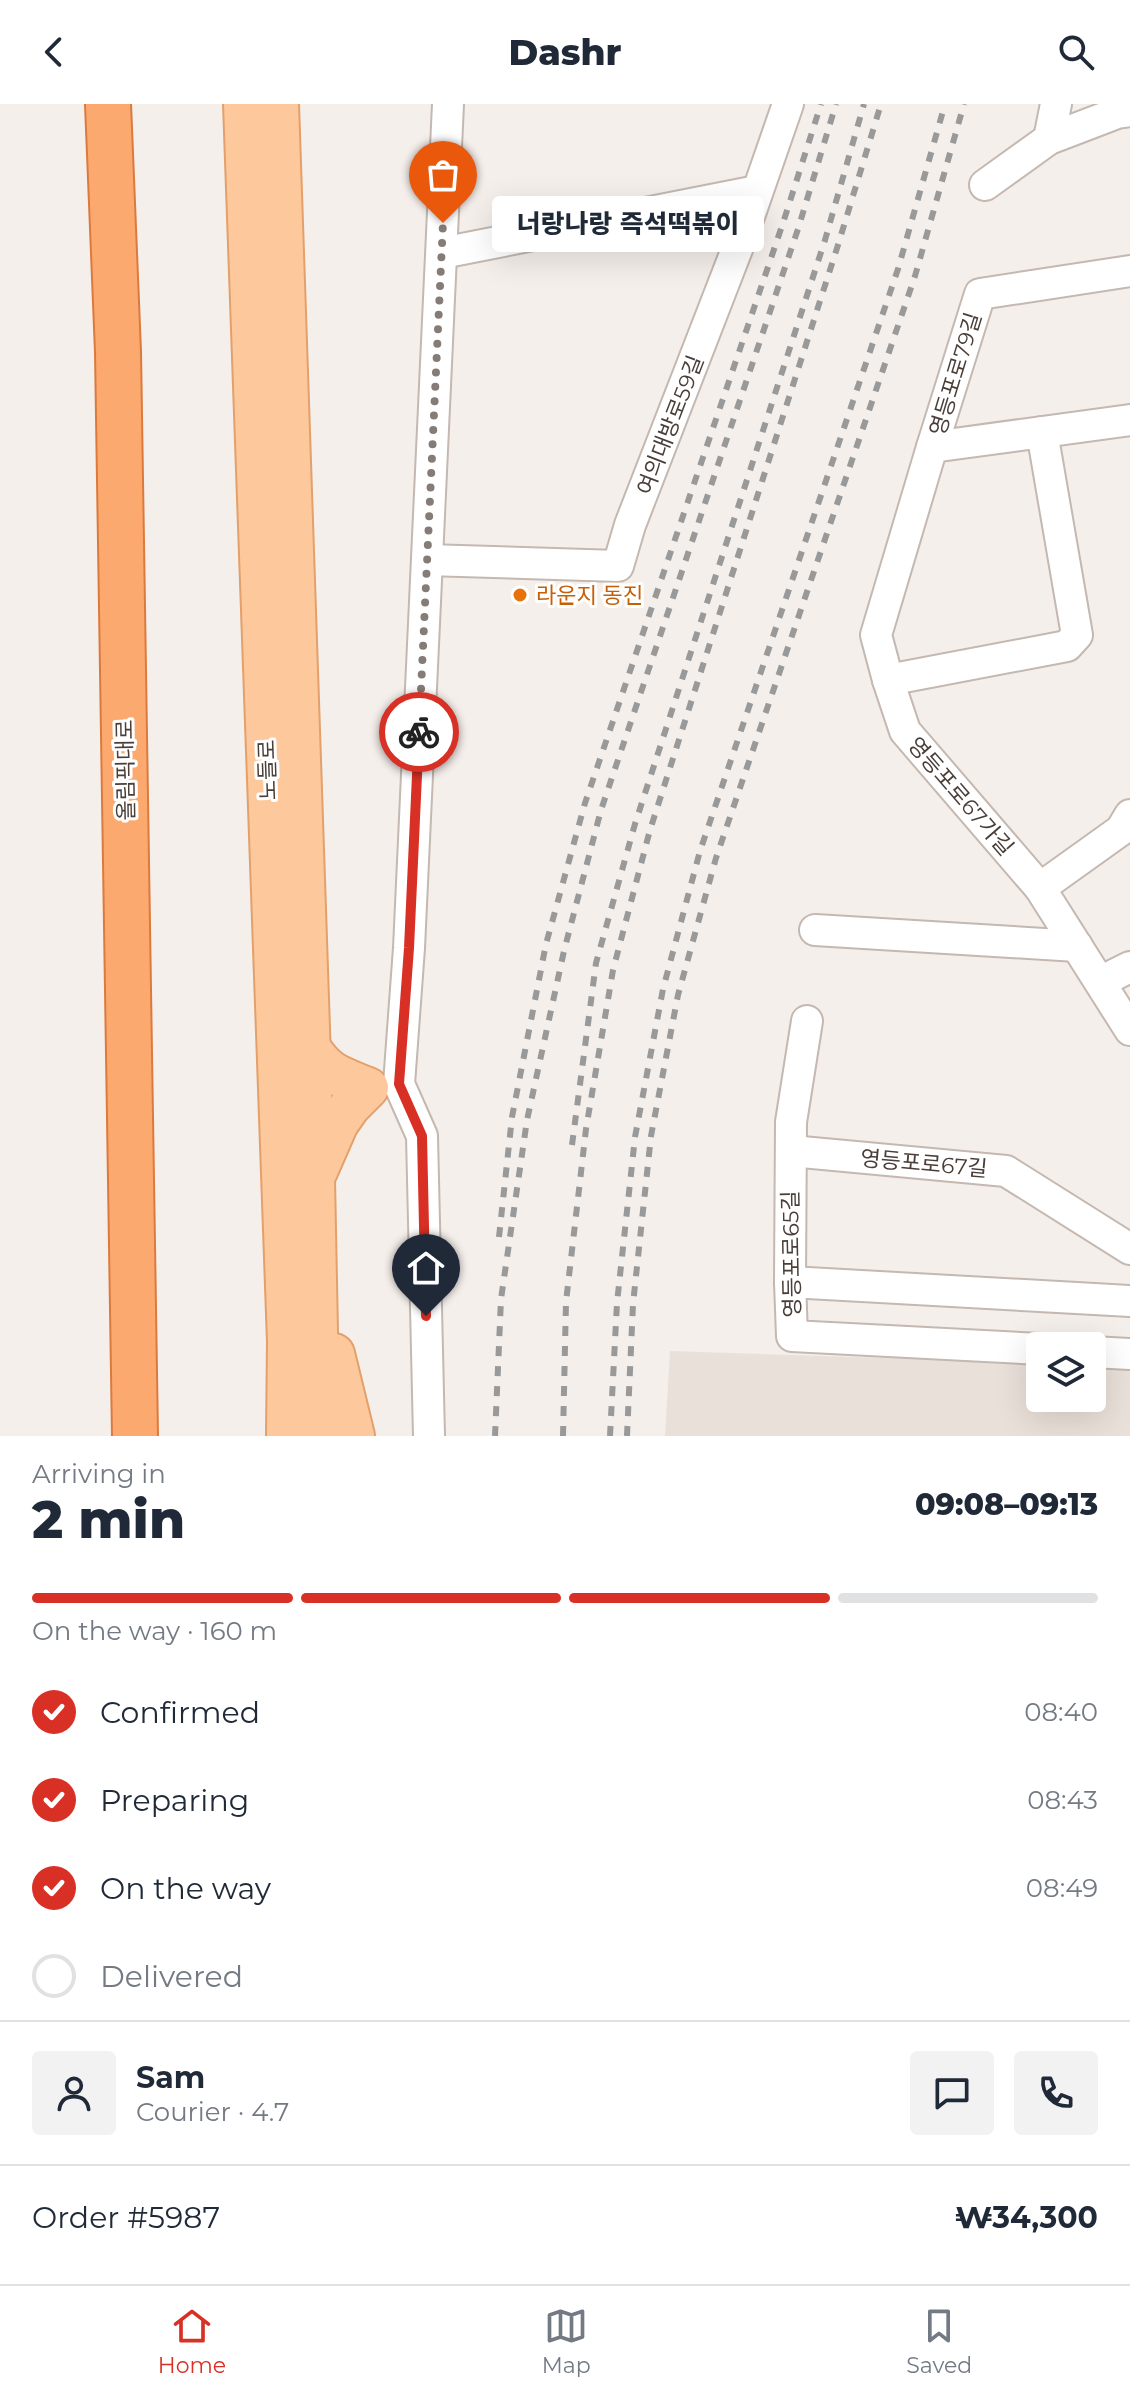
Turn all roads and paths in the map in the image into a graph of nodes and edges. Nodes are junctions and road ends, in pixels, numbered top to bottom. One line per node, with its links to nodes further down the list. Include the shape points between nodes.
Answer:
1 (108, 104): 38 (highway, 올림픽대로, via 118,352)
2 (244, 104): 37 (main road, 노들로, via 288,1342)
3 (278, 104): 26 (main road, 노들로)
4 (448, 104): 11 (street)
5 (788, 104): 10 (street, 여의대방로59길)
6 (1056, 104): 8 (street)
7 (1130, 111): 8 (street)
8 (1049, 139): 9 (street)
9 (985, 185)
10 (757, 191): 11 (street); 16 (street, 여의대방로59길, via 618,566)
11 (442, 253): 16 (street)
12 (1130, 271): 15 (street, 영등포로79길, via 980,294)
13 (1130, 420): 14 (street, 영등포로79길)
14 (1042, 432): 15 (street, 영등포로79길); 17 (street, via 1077,635 1067,646)
15 (932, 447): 17 (street, 영등포로67가길, via 876,635)
16 (427, 560): 27 (street, via 409,948)
17 (888, 680): 19 (street, 영등포로67가길, via 905,731)
18 (1130, 815): 19 (street, via 1121,830)
19 (1040, 888): 21 (street, 영등포로67가길)
20 (815, 930): 21 (street)
21 (1077, 946): 23 (street, 영등포로67가길)
22 (1130, 967): 23 (street)
23 (1100, 982): 25 (street, 영등포로67가길)
24 (807, 1021): 28 (street, 영등포로65길)
25 (1130, 1030)
26 (309, 1046): 27 (main road, via 336,1075); 29 (main road, 노들로)
27 (384, 1086): 29 (main road, via 350,1106); 40 (street, via 422,1136)
28 (791, 1151): 30 (street, 영등포로67길, via 1006,1171); 32 (street, 영등포로65길)
29 (314, 1178): 31 (main road, 노들로)
30 (1130, 1249)
31 (315, 1261): 37 (main road, 노들로); 39 (main road)
32 (790, 1282): 33 (street); 34 (street, 영등포로65길, via 792,1336)
33 (1130, 1301)
34 (1026, 1348)
35 (1106, 1353): 36 (street)
36 (1130, 1354)
37 (300, 1430)
38 (135, 1436)
39 (354, 1436)
40 (429, 1436)

